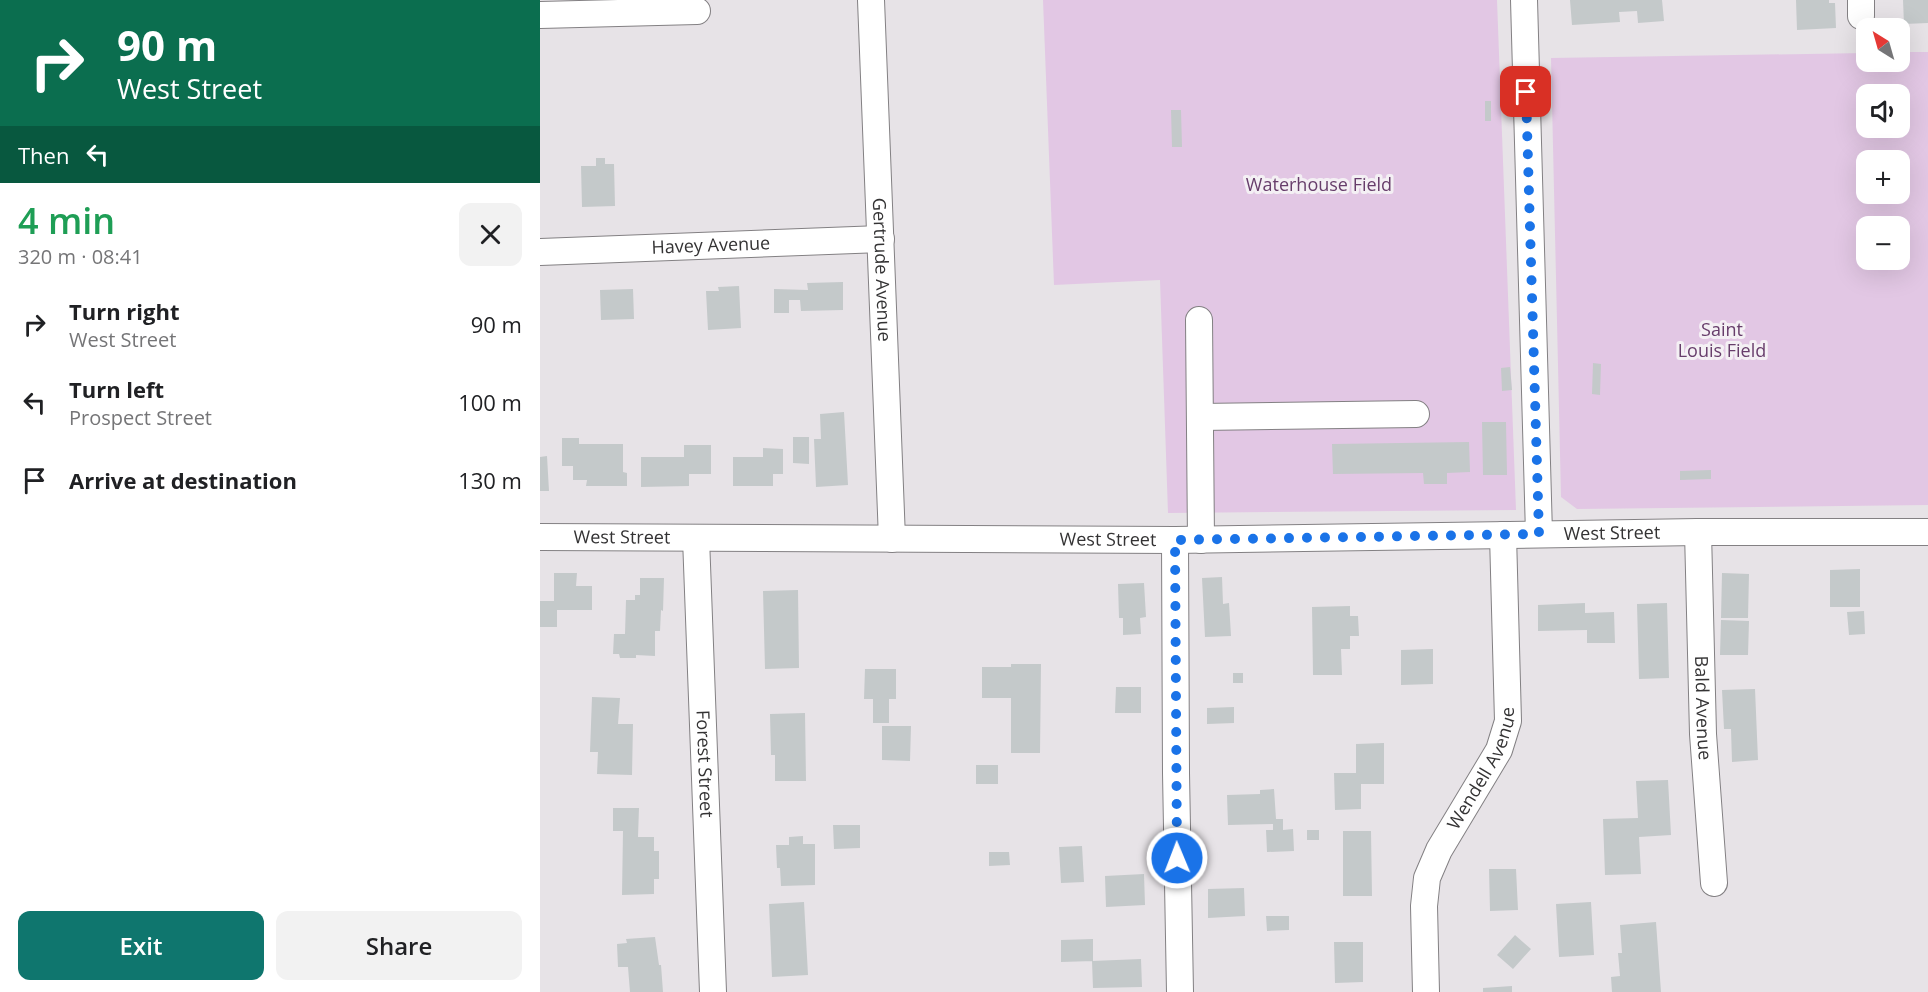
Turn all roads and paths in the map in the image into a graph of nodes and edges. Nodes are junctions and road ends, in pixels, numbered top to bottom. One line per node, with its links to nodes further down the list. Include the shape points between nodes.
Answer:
1 (872, 0): 5 (street, Gertrude Avenue)
2 (1524, 0): 12 (street)
3 (697, 10): 4 (street)
4 (540, 15)
5 (881, 239): 6 (street, Havey Avenue); 16 (street, Gertrude Avenue)
6 (540, 252)
7 (1199, 320): 9 (street)
8 (1416, 414): 9 (street)
9 (1200, 417): 18 (street)
10 (1698, 532): 11 (street, West Street); 12 (street, West Street); 19 (street, Bald Avenue, via 1703,734)
11 (1928, 532)
12 (1539, 534): 13 (street, West Street)
13 (1503, 535): 18 (street, West Street); 22 (street, Wendell Avenue, via 1508,721 1499,750 1439,850 1427,878)
14 (540, 537): 15 (street, West Street)
15 (696, 538): 16 (street, West Street); 20 (street, Forest Street)
16 (892, 539): 17 (street, West Street)
17 (1175, 540): 18 (street, West Street); 21 (street)
18 (1201, 540)
19 (1714, 883)
20 (713, 992)
21 (1180, 992)
22 (1426, 992)

